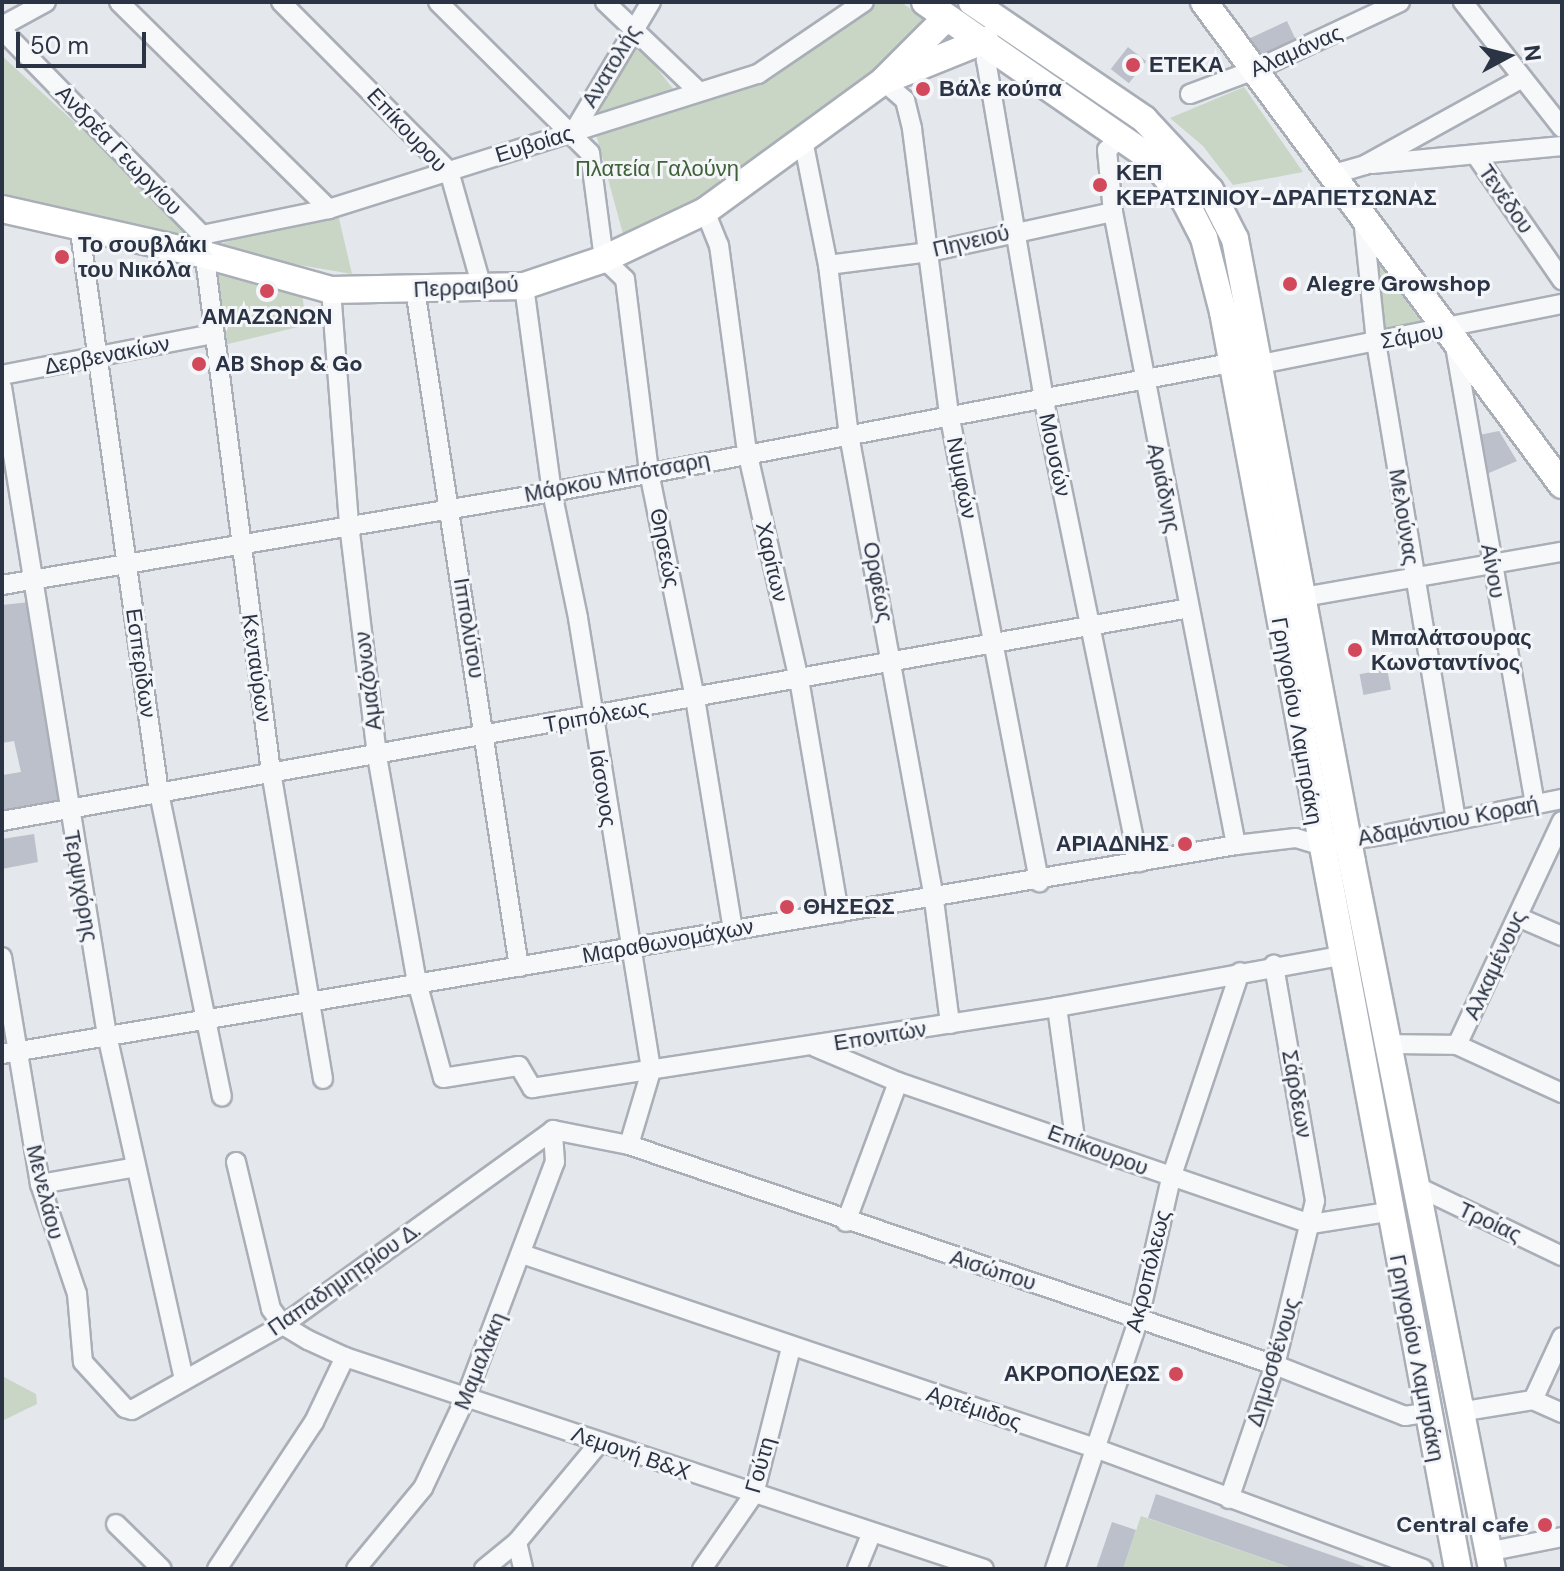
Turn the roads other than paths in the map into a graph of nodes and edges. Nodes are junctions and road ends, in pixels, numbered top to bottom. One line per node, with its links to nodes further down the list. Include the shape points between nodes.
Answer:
1 (46, 2): 15 (street)
2 (119, 2): 33 (street)
3 (281, 2): 30 (street, Επίκουρου)
4 (438, 2): 24 (street, Θησεώς)
5 (605, 2): 16 (street)
6 (651, 2): 16 (street, Ανατολής)
7 (864, 2): 21 (street, Ευβοίας, via 773,67)
8 (1204, 2): 18 (main road)
9 (1355, 2): 14 (street)
10 (1400, 2): 14 (street, Αλαμάνας)
11 (1463, 2): 19 (street)
12 (986, 6): 54 (main road, Γρηγορίου Λαμπράκη, via 1144,119 1210,190 1235,239)
13 (936, 10): 17 (main road, Γρηγορίου Λαμπράκη); 20 (main road, Περραιβού)
14 (1367, 19): 18 (street, Αλαμάνας)
15 (2, 28): 39 (street, Ανδρέα Γεωργίου)
16 (632, 29): 21 (street); 24 (street, Ανατολής)
17 (991, 44): 20 (main road, Περραιβού); 25 (main road, Γρηγορίου Λαμπράκη); 38 (street, Μουσών, via 986,60)
18 (1257, 69): 22 (street, Αλαμάνας); 31 (main road)
19 (1521, 79): 23 (street); 29 (street)
20 (883, 81): 26 (main road, Περραιβού); 40 (street, Νυμφών, via 905,100)
21 (698, 91): 24 (street, Ευβοίας)
22 (1190, 94)
23 (1562, 128)
24 (574, 131): 30 (street, Ευβοίας); 41 (street, Θησεώς, via 590,153)
25 (1123, 136): 35 (street, Αριάδνης, via 1107,150); 53 (main road, Γρηγορίου Λαμπράκη, via 1161,171 1204,238)
26 (803, 140): 34 (main road, Περραιβού); 42 (street, Ορφέως)
27 (1562, 146): 28 (street)
28 (1477, 157): 29 (street); 43 (street, Τενέδου)
29 (1365, 165): 31 (street)
30 (449, 171): 33 (street, Ευβοίας); 45 (street, Επίκουρου)
31 (1334, 174): 36 (main road)
32 (2, 209): 37 (main road, Περραιβού)
33 (329, 209): 39 (street, Ευβοίας)
34 (705, 211): 41 (main road, Περραιβού); 61 (street, Χαρίτων, via 719,245)
35 (1113, 212): 38 (street, Πηνειού); 56 (street, Αριάδνης)
36 (1363, 214): 50 (main road); 51 (street, Μελούνας)
37 (79, 225): 39 (main road, Περραιβού); 52 (street, Εσπερίδων)
38 (1016, 231): 40 (street, Πηνειού); 58 (street, Μουσών)
39 (202, 244): 47 (main road, Περραιβού); 49 (street, Κενταύρων)
40 (929, 252): 42 (street, Πηνειού); 59 (street, Νυμφών)
41 (604, 259): 44 (main road, Περραιβού); 62 (street, Θησεώς, via 625,279)
42 (828, 265): 60 (street, Ορφέως)
43 (1562, 280)
44 (524, 286): 45 (main road, Περραιβού); 64 (street, Ιάσονος)
45 (482, 288): 46 (main road, Περραιβού)
46 (415, 289): 47 (main road, Περραιβού); 65 (street, Ιππολύτου)
47 (331, 290): 66 (street, Αμαζόνων)
48 (1562, 304): 50 (street, Σάμου)
49 (212, 334): 52 (street, Δερβενακίων); 67 (street, Κενταύρων)
50 (1451, 334): 51 (street, Σάμου); 63 (main road); 70 (street, Αίνου)
51 (1376, 342): 54 (street, Σάμου); 71 (street, Μελούνας)
52 (97, 359): 55 (street, Δερβενακίων); 69 (street, Εσπερίδων)
53 (1230, 363): 56 (street, Μάρκου Μπότσαρη); 92 (main road, Γρηγορίου Λαμπράκη)
54 (1261, 364): 74 (main road, Γρηγορίου Λαμπράκη)
55 (2, 375)
56 (1142, 381): 58 (street, Μάρκου Μπότσαρη); 75 (street, Αριάδνης)
57 (2, 387): 72 (street, Τερψιχόρης)
58 (1044, 401): 59 (street, Μάρκου Μπότσαρη); 76 (street, Μουσών)
59 (949, 413): 60 (street, Μάρκου Μπότσαρη); 77 (street, Νυμφών)
60 (849, 435): 61 (street, Μάρκου Μπότσαρη); 78 (street, Ορφέως)
61 (747, 451): 62 (street, Μάρκου Μπότσαρη); 79 (street, Χαρίτων)
62 (649, 472): 64 (street, Μάρκου Μπότσαρη); 80 (street, Θησεώς)
63 (1562, 485)
64 (552, 492): 65 (street, Μάρκου Μπότσαρη); 81 (street, Ιάσονος)
65 (451, 508): 66 (street, Μάρκου Μπότσαρη); 82 (street, Ιππολύτου)
66 (349, 524): 67 (street, Μάρκου Μπότσαρη); 83 (street, Αμαζόνων)
67 (240, 542): 69 (street, Μάρκου Μπότσαρη); 84 (street, Κενταύρων)
68 (1562, 552): 70 (street)
69 (127, 563): 72 (street, Μάρκου Μπότσαρη); 85 (street, Εσπερίδων)
70 (1492, 565): 71 (street); 87 (street, Αίνου)
71 (1414, 579): 74 (street); 89 (street, Μελούνας)
72 (33, 580): 73 (street, Μάρκου Μπότσαρη); 88 (street, Τερψιχόρης)
73 (2, 585)
74 (1303, 597): 92 (main road, Γρηγορίου Λαμπράκη)
75 (1189, 608): 76 (street, Τριπόλεως); 93 (street, Αριάδνης)
76 (1090, 626): 77 (street, Τριπόλεως); 94 (street, Μουσών)
77 (995, 644): 78 (street, Τριπόλεως); 95 (street, Νυμφών)
78 (894, 663): 79 (street, Τριπόλεως); 96 (street, Ορφέως)
79 (799, 679): 80 (street, Τριπόλεως); 97 (street, Χαρίτων)
80 (695, 698): 81 (street, Τριπόλεως); 99 (street, Θησεώς)
81 (592, 717): 82 (street, Τριπόλεως); 101 (street, Ιάσονος)
82 (487, 736): 83 (street, Τριπόλεως); 105 (street, Ιππολύτου)
83 (377, 756): 84 (street, Τριπόλεως); 107 (street, Αμαζόνων)
84 (271, 772): 85 (street, Τριπόλεως); 108 (street, Κενταύρων)
85 (159, 793): 88 (street, Τριπόλεως); 110 (street, Εσπερίδων)
86 (1562, 799): 87 (street, Αδαμάντιου Κοραή)
87 (1535, 804): 89 (street, Αδαμάντιου Κοραή)
88 (67, 808): 90 (street, Τριπόλεως); 112 (street, Τερψιχόρης)
89 (1456, 820): 92 (street, Αδαμάντιου Κοραή)
90 (2, 821)
91 (1562, 821): 98 (street, Αλκαμένους)
92 (1334, 842): 93 (street, Μαραθωνομάχων, via 1296,838); 102 (main road, Γρηγορίου Λαμπράκη); 113 (main road, Γρηγορίου Λαμπράκη)
93 (1236, 845): 94 (street, Μαραθωνομάχων)
94 (1139, 862): 95 (street, Μαραθωνομάχων)
95 (1039, 882): 96 (street, Μαραθωνομάχων)
96 (934, 900): 97 (street, Μαραθωνομάχων); 111 (street, Ορφέως)
97 (839, 913): 99 (street, Μαραθωνομάχων)
98 (1518, 917): 100 (street); 114 (street, Αλκαμένους)
99 (733, 929): 101 (street, Μαραθωνομάχων)
100 (1562, 936)
101 (629, 949): 105 (street, Μαραθωνομάχων); 118 (street, Ιάσονος)
102 (1340, 956): 104 (street, Επονιτών); 131 (main road, Γρηγορίου Λαμπράκη)
103 (2, 957): 116 (street, Μενελάου)
104 (1274, 965): 106 (street, Επονιτών); 133 (street, Σάρδεων, via 1315,1201)
105 (519, 967): 107 (street, Μαραθωνομάχων)
106 (1240, 972): 109 (street, Επονιτών); 128 (street, Ακροπόλεως)
107 (417, 982): 108 (street, Μαραθωνομάχων); 117 (street, Αμαζόνων)
108 (309, 1000): 110 (street, Μαραθωνομάχων); 119 (street, Κενταύρων)
109 (1057, 1007): 111 (street, Επονιτών); 124 (street)
110 (205, 1020): 112 (street, Μαραθωνομάχων); 122 (street, Εσπερίδων)
111 (950, 1024): 115 (street, Επονιτών)
112 (107, 1035): 116 (street, Μαραθωνομάχων); 127 (street, Τερψιχόρης)
113 (1387, 1044): 114 (street, Αλκαμένους); 130 (main road, Γρηγορίου Λαμπράκη)
114 (1457, 1045): 121 (street)
115 (814, 1046): 118 (street, Επονιτών); 120 (street, Επίκουρου)
116 (11, 1052): 129 (street, Μενελάου)
117 (438, 1066): 118 (street, Επονιτών, via 443,1078 519,1066 532,1088)
118 (651, 1071): 125 (street, Ιάσονος)
119 (323, 1079)
120 (898, 1082): 124 (street, Επίκουρου); 132 (street)
121 (1562, 1093)
122 (222, 1097)
123 (553, 1130): 125 (street, Αισώπου); 134 (street, Μαμαλάκη, via 555,1162); 137 (street, Παπαδημητρίου Δ.)
124 (1075, 1139): 128 (street, Επίκουρου)
125 (629, 1145): 132 (street, Αισώπου)
126 (236, 1162): 137 (street, via 271,1309)
127 (136, 1167): 129 (street); 142 (street, Τερψιχόρης)
128 (1171, 1178): 133 (street, Επίκουρου); 136 (street, Ακροπόλεως)
129 (40, 1184): 145 (street, Μενελάου, via 77,1294 83,1362)
130 (1418, 1187): 135 (street, Τροίας); 147 (main road, Γρηγορίου Λαμπράκη)
131 (1388, 1212): 133 (street, Επίκουρου); 146 (main road, Γρηγορίου Λαμπράκη)
132 (846, 1222): 136 (street, Αισώπου)
133 (1311, 1224): 141 (street, Δημοσθένους)
134 (522, 1254): 139 (street, Αρτέμιδος); 143 (street, Μαμαλάκη)
135 (1562, 1256)
136 (1139, 1318): 141 (street, Αισώπου); 150 (street, Ακροπόλεως)
137 (283, 1325): 140 (street, Λεμονή Β&Χ); 142 (street, Παπαδημητρίου Δ.)
138 (1562, 1337): 144 (street)
139 (791, 1348): 150 (street, Αρτέμιδος); 151 (street, Γούτη)
140 (345, 1357): 143 (street, Λεμονή Β&Χ); 159 (street, via 314,1422)
141 (1275, 1365): 146 (street, Αισώπου, via 1405,1416); 152 (street, Δημοσθένους)
142 (184, 1380): 145 (street, Παπαδημητρίου Δ., via 132,1410)
143 (466, 1397): 149 (street, Λεμονή Β&Χ); 160 (street, Μαμαλάκη, via 423,1488)
144 (1533, 1400): 147 (street); 148 (street)
145 (125, 1408)
146 (1430, 1412): 168 (main road, Γρηγορίου Λαμπράκη)
147 (1459, 1412): 157 (main road, Γρηγορίου Λαμπράκη)
148 (1562, 1413)
149 (600, 1442): 151 (street, Λεμονή Β&Χ); 156 (street)
150 (1092, 1447): 152 (street, Αρτέμιδος); 166 (street, Ακροπόλεως)
151 (754, 1494): 154 (street, Λεμονή Β&Χ); 163 (street, Γούτη)
152 (1229, 1499): 167 (street, Αρτέμιδος)
153 (116, 1524): 158 (street)
154 (871, 1534): 164 (street); 165 (street, Λεμονή Β&Χ)
155 (1562, 1537): 157 (street)
156 (517, 1542): 161 (street); 162 (street)
157 (1490, 1560)
158 (162, 1569)
159 (217, 1569)
160 (356, 1569)
161 (484, 1569)
162 (523, 1569)
163 (702, 1569)
164 (857, 1569)
165 (984, 1569)
166 (1055, 1569)
167 (1423, 1569)
168 (1458, 1569)

